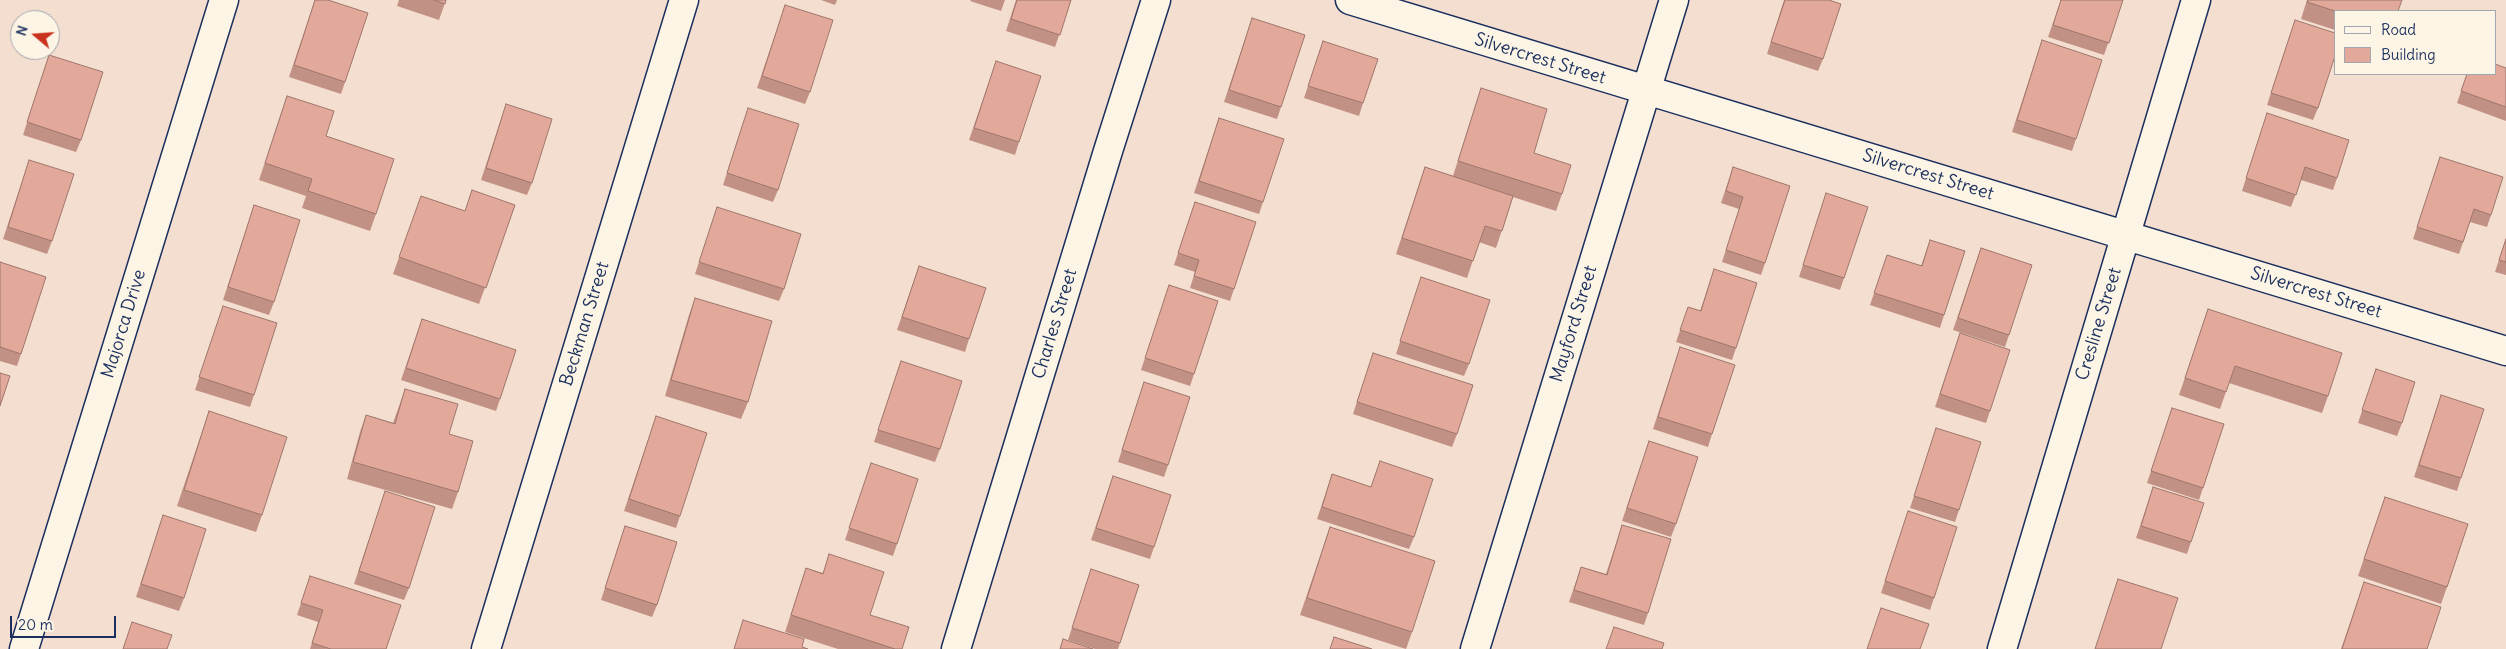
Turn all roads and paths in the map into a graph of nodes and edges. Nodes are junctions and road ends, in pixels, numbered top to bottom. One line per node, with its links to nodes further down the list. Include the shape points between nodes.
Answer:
1 (224, 0): 10 (street, Majorca Drive)
2 (684, 0): 11 (street, Beckman Street)
3 (1156, 0): 12 (street, Charles Street)
4 (1350, 0): 7 (street, Silvercrest Street)
5 (1674, 0): 7 (street, Mayford Street)
6 (2196, 0): 8 (street, Cresline Street)
7 (1646, 91): 8 (street, Silvercrest Street); 13 (street, Mayford Street)
8 (2126, 234): 9 (street, Silvercrest Street); 14 (street, Cresline Street)
9 (2506, 351)
10 (24, 649)
11 (486, 649)
12 (956, 649)
13 (1476, 649)
14 (2002, 649)

